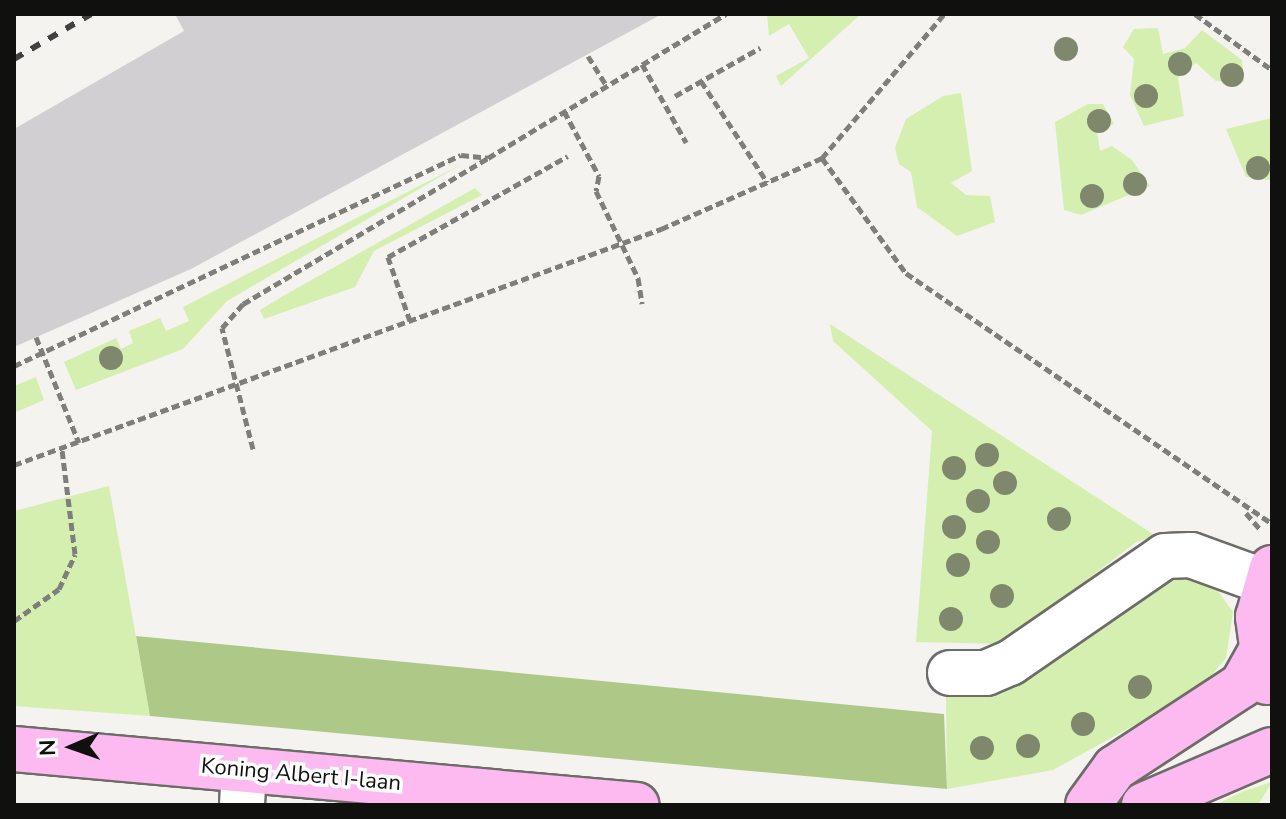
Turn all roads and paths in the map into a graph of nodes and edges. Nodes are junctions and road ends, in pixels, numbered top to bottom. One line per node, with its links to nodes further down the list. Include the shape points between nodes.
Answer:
1 (726, 14): 6 (path)
2 (944, 14): 15 (path)
3 (1195, 14): 7 (path)
4 (760, 48): 8 (path)
5 (588, 56): 9 (path)
6 (642, 64): 9 (path); 12 (path)
7 (1272, 70)
8 (701, 81): 10 (path); 16 (path)
9 (606, 85): 11 (path)
10 (675, 96)
11 (564, 111): 14 (path); 17 (path, via 599,176 596,191)
12 (686, 142)
13 (568, 156): 19 (path, via 388,257)
14 (488, 158): 21 (path, via 461,155); 23 (path, via 243,304 222,328)
15 (822, 158): 16 (path); 28 (path, via 906,273)
16 (767, 182): 17 (path)
17 (623, 243): 18 (path); 19 (path)
18 (642, 304)
19 (410, 321): 23 (path)
20 (36, 337): 21 (path)
21 (43, 353): 22 (path); 24 (path)
22 (14, 366)
23 (232, 387): 24 (path); 26 (path)
24 (79, 443): 25 (path)
25 (62, 449): 27 (path); 30 (path, via 75,554 59,589)
26 (253, 449)
27 (14, 465)
28 (1272, 524)
29 (1268, 575): 31 (main road); 32 (lane, via 1191,555 1165,556 1010,663 986,673)
30 (14, 621)
31 (1259, 654): 33 (main road); 38 (main road, via 1242,685 1115,768)
32 (950, 673)
33 (1272, 694)
34 (14, 749): 36 (main road, Koning Albert I-laan)
35 (1272, 750): 39 (main road)
36 (243, 787): 37 (main road, Koning Albert I-laan)
37 (636, 805)
38 (1088, 805)
39 (1144, 805)

